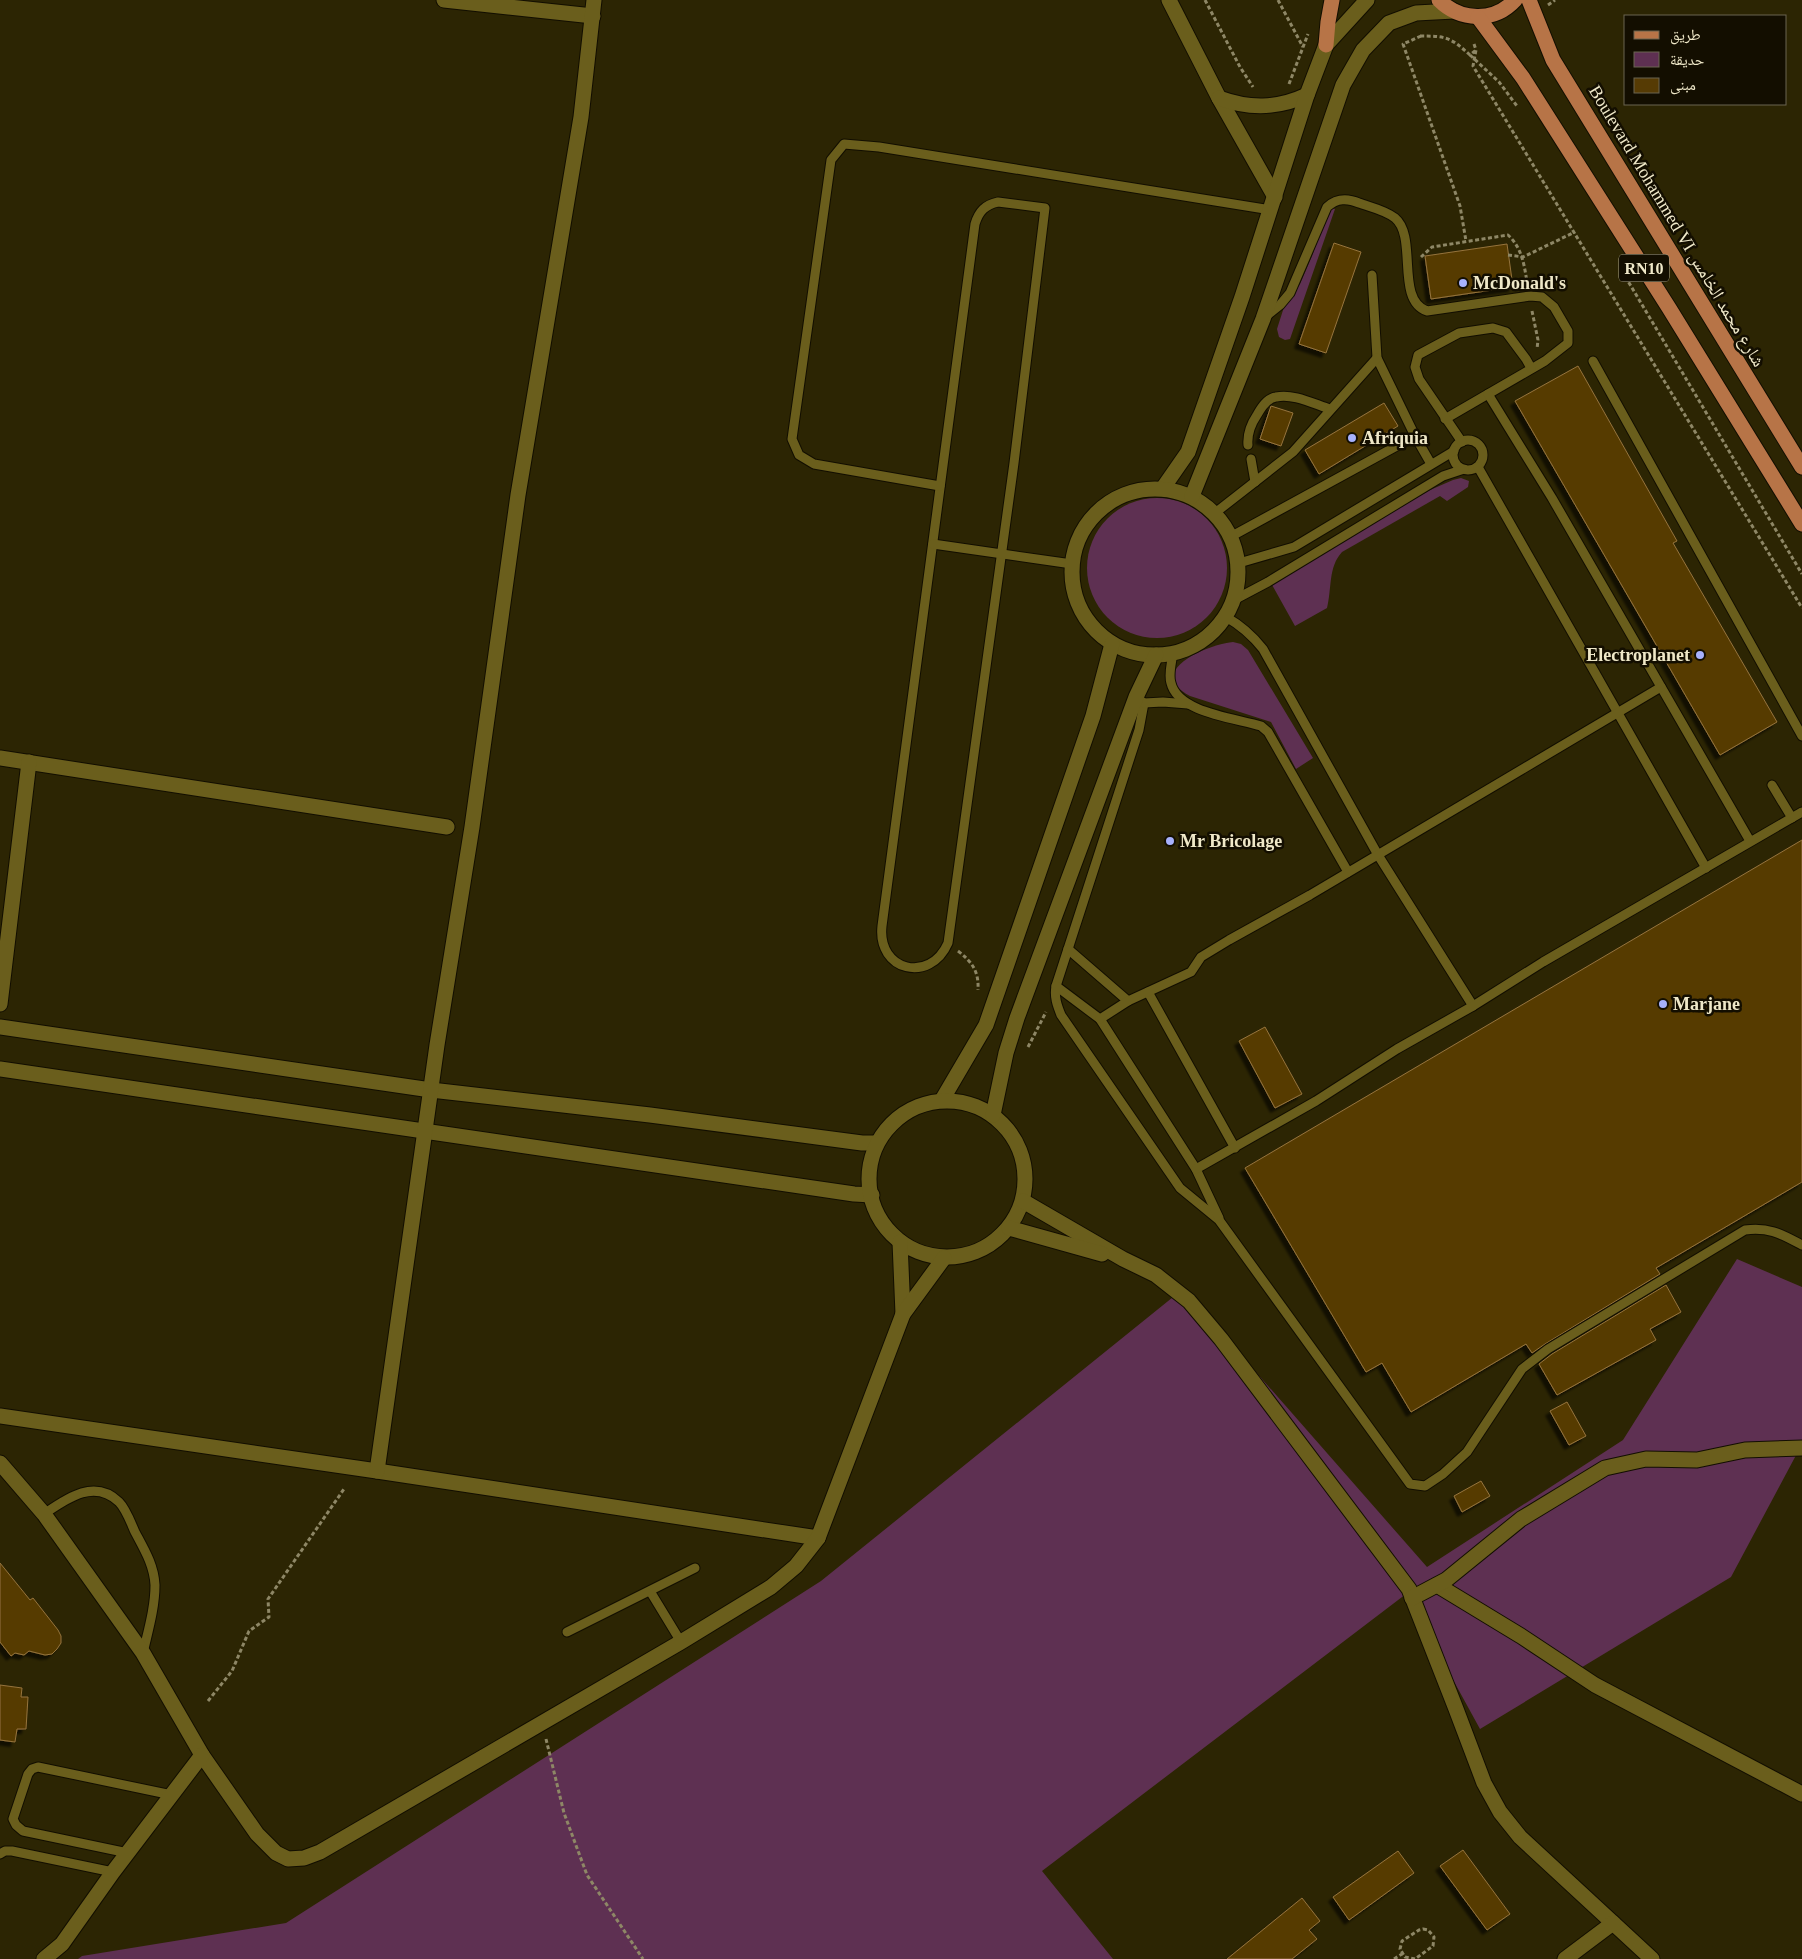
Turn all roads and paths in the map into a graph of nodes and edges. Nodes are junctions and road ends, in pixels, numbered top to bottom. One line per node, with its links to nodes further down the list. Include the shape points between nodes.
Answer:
1 (444, 0): 13 (street)
2 (594, 0): 13 (street)
3 (1169, 0): 23 (street)
4 (1205, 0): 24 (path, via 1256,93)
5 (1278, 0): 18 (path)
6 (1332, 0): 17 (main road)
7 (1367, 0): 17 (street)
8 (1439, 0): 12 (main road, RN10)
9 (1514, 0): 12 (main road, via 1501,12)
10 (1529, 0): 50 (main road, Boulevard Mohammed VI شارع محمد الخامس / RN10, via 1554,60)
11 (1416, 13): 12 (street); 15 (path); 35 (street, via 1389,22 1363,50 1343,85)
12 (1466, 15): 16 (main road, RN10); 19 (path)
13 (593, 16): 97 (street, via 581,116 518,495 472,827)
14 (1310, 28): 18 (path)
15 (1420, 36): 20 (path, via 1437,35 1450,39); 28 (path, via 1403,44 1460,206)
16 (1493, 37): 19 (path); 57 (main road, RN10, via 1523,78 1649,275)
17 (1326, 46): 22 (street)
18 (1303, 47): 24 (path, via 1290,83)
19 (1476, 50): 20 (path); 21 (path)
20 (1470, 55): 21 (path)
21 (1475, 58): 25 (path); 27 (path, via 1473,66)
22 (1307, 95): 24 (street, via 1293,101); 26 (street)
23 (1219, 98): 24 (street, via 1248,106); 26 (street)
24 (1276, 101)
25 (1519, 108)
26 (1273, 204): 53 (lane, via 844,144 831,160 792,439 799,455 814,464); 54 (street, via 1188,452)
27 (1575, 232): 31 (path); 65 (path)
28 (1466, 241): 30 (path, via 1432,246 1421,258); 31 (path, via 1508,234 1517,242)
29 (1508, 255): 31 (path)
30 (1406, 256): 34 (lane, via 1412,298 1415,304 1427,311); 35 (lane, via 1396,218 1348,199 1331,203 1290,293)
31 (1523, 257): 34 (path)
32 (1621, 269): 63 (path)
33 (1372, 275): 36 (lane)
34 (1530, 296): 37 (path, via 1538,340 1535,354); 39 (lane, via 1542,297 1554,307 1568,331 1568,343)
35 (1263, 319): 55 (street)
36 (1377, 358): 41 (lane); 43 (lane)
37 (1526, 359): 39 (lane); 42 (lane, via 1506,332 1493,328 1459,333 1418,355 1416,373)
38 (1593, 361): 74 (lane)
39 (1531, 368): 40 (lane)
40 (1488, 394): 42 (lane); 70 (lane)
41 (1330, 409): 45 (lane, via 1296,398 1275,396 1265,403 1253,421 1247,437); 52 (lane, via 1293,452)
42 (1446, 419): 44 (lane)
43 (1415, 436): 48 (lane); 58 (lane)
44 (1462, 442): 46 (lane); 49 (lane, via 1474,442 1482,450 1482,462)
45 (1248, 445)
46 (1454, 451): 48 (lane); 51 (lane, via 1455,462)
47 (1251, 459): 52 (lane)
48 (1431, 464): 61 (lane, via 1294,547)
49 (1478, 467): 51 (lane); 73 (lane)
50 (1802, 467)
51 (1464, 469): 64 (lane, via 1443,476)
52 (1254, 482): 56 (lane)
53 (940, 486): 59 (lane); 60 (lane, via 977,216 986,206 998,202 1046,208)
54 (1163, 488): 55 (street); 62 (street, via 1137,490 1112,500 1092,516 1078,538)
55 (1192, 496): 56 (street)
56 (1215, 513): 58 (street)
57 (1802, 524)
58 (1232, 536): 61 (street)
59 (933, 544): 60 (lane); 85 (lane, via 881,936 887,954 911,968 930,965 944,952)
60 (1001, 554): 62 (lane); 85 (lane)
61 (1239, 563): 64 (street, via 1239,582)
62 (1072, 564): 67 (street, via 1073,587 1080,609 1094,629)
63 (1802, 574)
64 (1234, 600): 66 (street)
65 (1802, 608)
66 (1226, 617): 68 (street, via 1207,638 1183,651); 82 (lane, via 1251,633 1263,649)
67 (1112, 644): 69 (street, via 1133,652); 98 (street, via 1093,716 986,1025)
68 (1173, 652): 69 (street); 72 (lane, via 1171,684)
69 (1156, 655): 71 (street)
70 (1661, 687): 73 (lane); 81 (lane)
71 (1140, 700): 72 (lane); 86 (lane, via 1138,730); 99 (street, via 1017,1018)
72 (1188, 704): 84 (lane, via 1261,726 1268,732)
73 (1618, 712): 82 (lane); 83 (lane)
74 (1802, 736)
75 (0, 758): 76 (street)
76 (29, 762): 80 (street); 91 (street)
77 (1772, 785): 79 (lane)
78 (1802, 812): 79 (lane)
79 (1792, 818): 81 (lane)
80 (447, 827)
81 (1750, 842): 83 (lane)
82 (1378, 855): 84 (lane); 92 (lane)
83 (1706, 868): 92 (lane)
84 (1348, 872): 88 (lane, via 1201,957 1191,972)
85 (948, 943): 89 (path, via 971,961 976,972)
86 (1068, 949): 87 (lane); 90 (lane)
87 (1055, 991): 93 (lane); 95 (path); 106 (lane, via 1061,1015 1180,1188)
88 (1148, 992): 90 (lane); 102 (lane)
89 (977, 996)
90 (1128, 1001): 93 (lane)
91 (0, 1004)
92 (1472, 1006): 102 (lane)
93 (1100, 1019): 103 (lane)
94 (0, 1027): 97 (street)
95 (1026, 1054)
96 (0, 1069): 100 (street)
97 (431, 1090): 100 (street); 101 (street)
98 (942, 1100): 99 (street, via 962,1101); 101 (street, via 915,1107 897,1118)
99 (993, 1115): 105 (street, via 1012,1134 1024,1158)
100 (425, 1132): 104 (street); 116 (street)
101 (876, 1143): 104 (street, via 868,1180)
102 (1235, 1148): 103 (lane)
103 (1196, 1169): 106 (lane)
104 (872, 1195): 108 (street, via 877,1216)
105 (1023, 1201): 107 (street); 111 (street)
106 (1220, 1220): 109 (lane, via 1410,1484 1417,1486 1425,1486 1443,1474 1468,1452 1522,1370 1548,1349 1745,1230 1760,1228 1774,1231)
107 (1009, 1228): 110 (street, via 996,1241 964,1256); 111 (street)
108 (900, 1242): 110 (street, via 917,1252); 112 (street)
109 (1802, 1245)
110 (944, 1258): 112 (street)
111 (1123, 1259): 123 (street, via 1156,1275 1189,1301 1335,1489 1397,1572)
112 (903, 1314): 119 (street)
113 (0, 1416): 116 (street)
114 (1802, 1448): 121 (street, via 1745,1450 1696,1460 1646,1459 1605,1468 1521,1519)
115 (0, 1463): 118 (street)
116 (378, 1471): 119 (street)
117 (344, 1489): 127 (path, via 268,1599 269,1616 249,1631 232,1671)
118 (44, 1514): 126 (street); 126 (lane, via 73,1494 86,1492 100,1491 120,1503 150,1561 155,1582)
119 (818, 1538): 125 (street, via 784,1578)
120 (695, 1568): 122 (lane)
121 (1437, 1585): 123 (street); 130 (street, via 1595,1685)
122 (650, 1591): 124 (lane); 125 (lane)
123 (1412, 1598): 135 (street, via 1484,1783 1500,1812 1520,1837)
124 (568, 1632)
125 (681, 1642): 128 (street)
126 (143, 1653): 129 (street)
127 (208, 1701)
128 (542, 1724): 129 (street, via 320,1852 304,1858 288,1859 266,1844); 138 (path, via 564,1814 587,1875)
129 (202, 1755): 131 (street)
130 (1802, 1794)
131 (172, 1795): 132 (street); 132 (lane, via 38,1767 28,1774 13,1819 23,1831)
132 (128, 1852): 134 (street)
133 (0, 1854): 134 (lane, via 12,1850)
134 (113, 1872): 137 (street, via 62,1944)
135 (1613, 1923): 140 (street); 141 (street)
136 (1402, 1953): 136 (path, via 1414,1959 1433,1946 1434,1937 1428,1930 1419,1930 1402,1941); 139 (path)
137 (44, 1959)
138 (643, 1959)
139 (1394, 1959)
140 (1565, 1959)
141 (1652, 1959)

